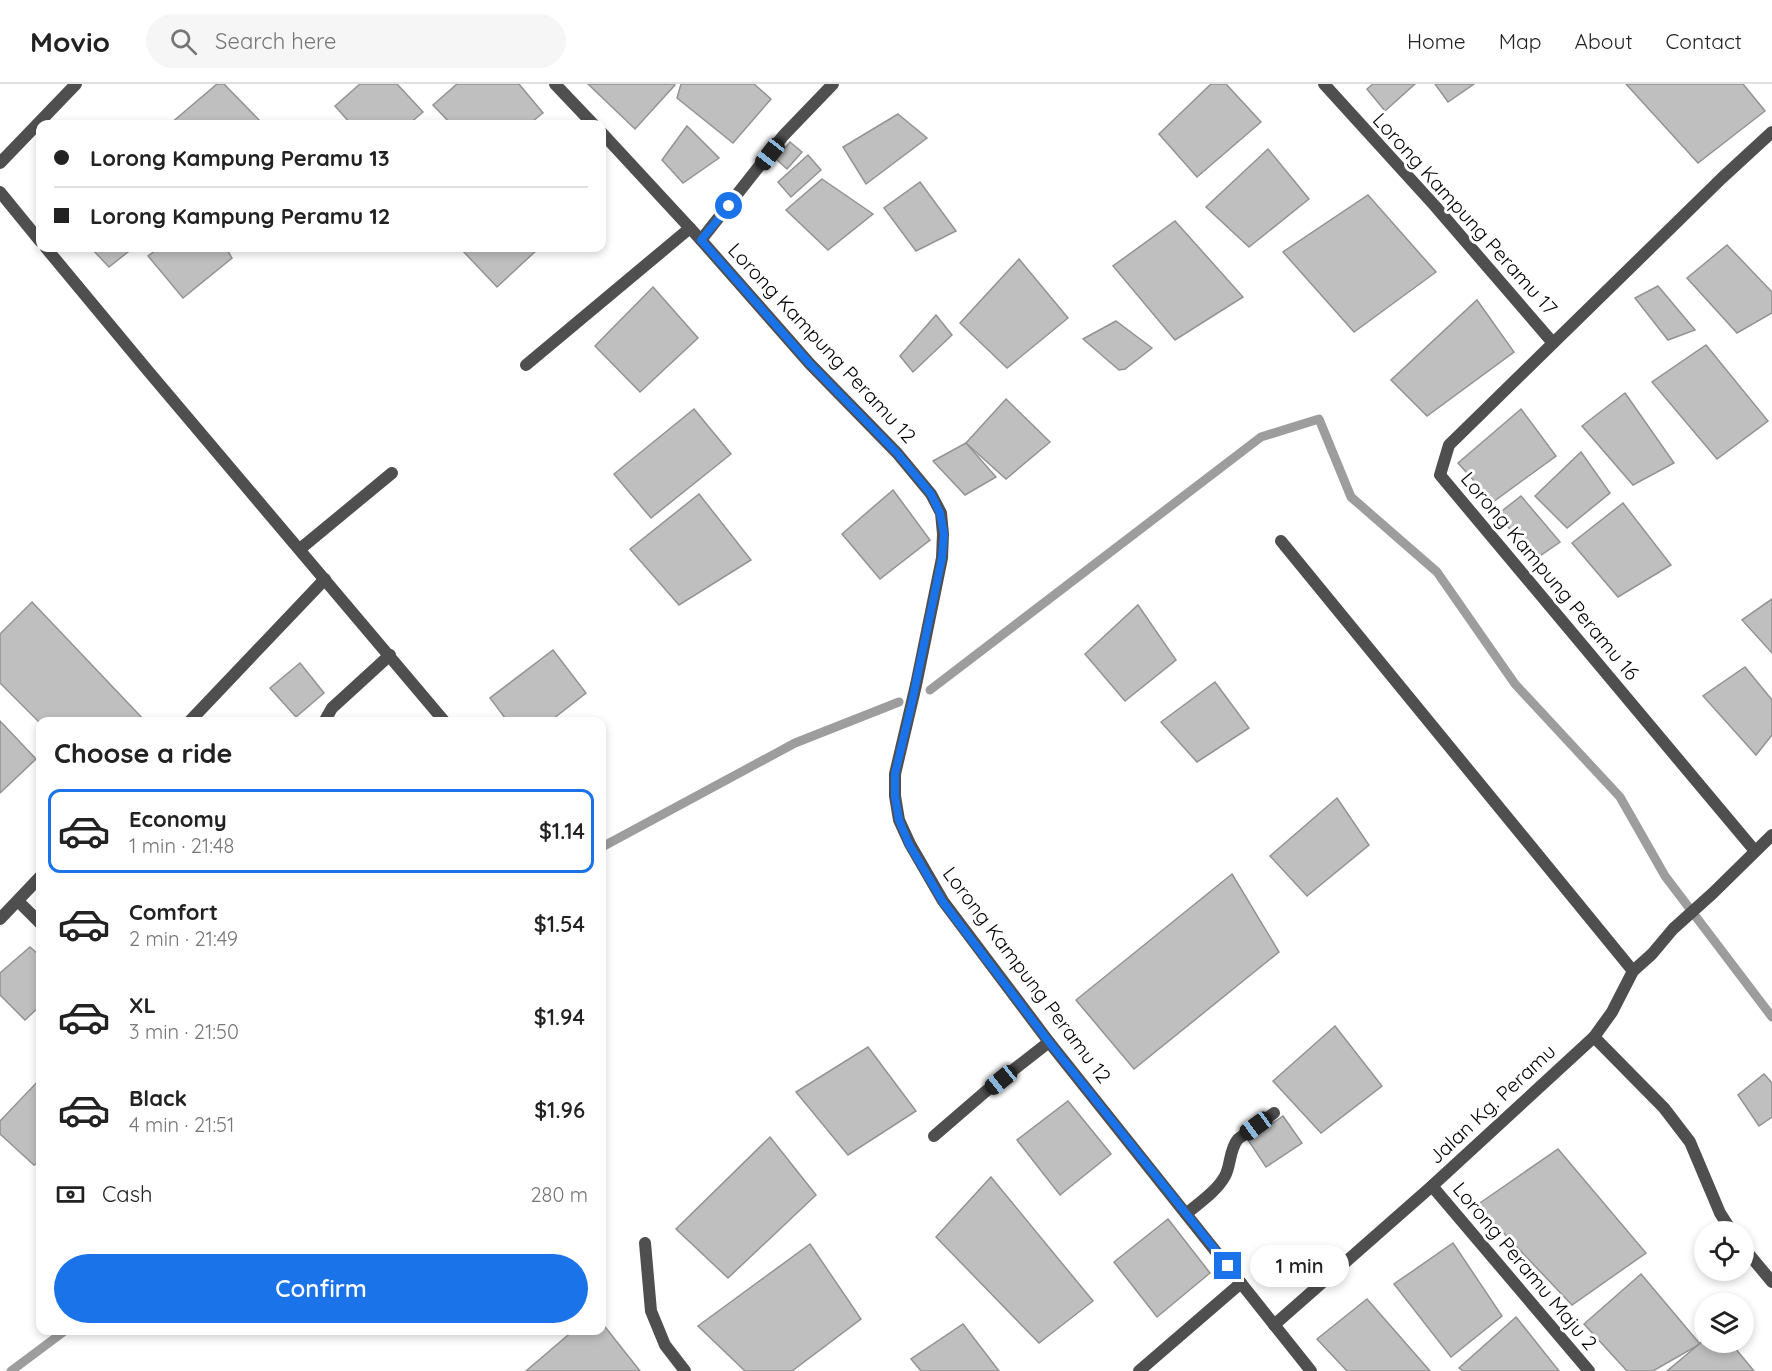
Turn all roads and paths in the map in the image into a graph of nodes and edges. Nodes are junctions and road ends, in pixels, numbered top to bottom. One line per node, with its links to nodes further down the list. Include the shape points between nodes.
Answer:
1 (76, 84): 5 (street)
2 (555, 84): 6 (street)
3 (833, 84): 14 (street, via 783,136)
4 (1324, 84): 16 (street, Lorong Kampung Peramu 17)
5 (41, 120)
6 (589, 120)
7 (36, 126): 10 (street)
8 (1772, 132): 16 (street, Lorong Kampung Peramu 16)
9 (606, 137): 12 (street, Lorong Kampung Peramu 12)
10 (0, 163)
11 (0, 192): 13 (street)
12 (690, 228): 14 (street, Lorong Kampung Peramu 12); 17 (street)
13 (36, 236)
14 (701, 240): 34 (street, Lorong Kampung Peramu 12, via 810,364 897,453 931,494 940,513 944,534 942,558 895,774 899,820 943,902)
15 (49, 252): 20 (street)
16 (1553, 343): 27 (street, Lorong Kampung Peramu 16, via 1449,445 1440,475)
17 (526, 365)
18 (392, 473): 20 (street)
19 (1281, 541): 32 (street)
20 (300, 549): 21 (street)
21 (325, 579): 22 (street); 23 (street)
22 (390, 656): 24 (street); 25 (street)
23 (194, 717)
24 (327, 717)
25 (441, 717)
26 (1772, 835): 27 (street, Jalan Kg. Peramu)
27 (1755, 851): 32 (street, Jalan Kg. Peramu)
28 (36, 881): 29 (street)
29 (18, 901): 30 (street); 31 (street)
30 (0, 919)
31 (36, 919)
32 (1633, 970): 33 (street, Jalan Kg. Peramu)
33 (1594, 1037): 37 (street, Jalan Kg. Peramu); 39 (street, via 1664,1108 1690,1142)
34 (1049, 1042): 36 (street); 38 (street, Lorong Kampung Peramu 12)
35 (1274, 1113): 38 (street, via 1238,1139 1220,1184)
36 (934, 1136)
37 (1432, 1186): 44 (street, Jalan Kg. Peramu); 48 (street, Lorong Peramu Maju 2)
38 (1186, 1214): 43 (street, Lorong Kampung Peramu 12)
39 (1725, 1221)
40 (645, 1243): 45 (street, via 651,1311 665,1345)
41 (1754, 1260): 42 (street)
42 (1772, 1282)
43 (1241, 1283): 44 (street, Lorong Kampung Peramu 12); 46 (street)
44 (1274, 1325): 47 (street, Lorong Kampung Peramu 12)
45 (685, 1371)
46 (1139, 1371)
47 (1311, 1371)
48 (1588, 1371)

